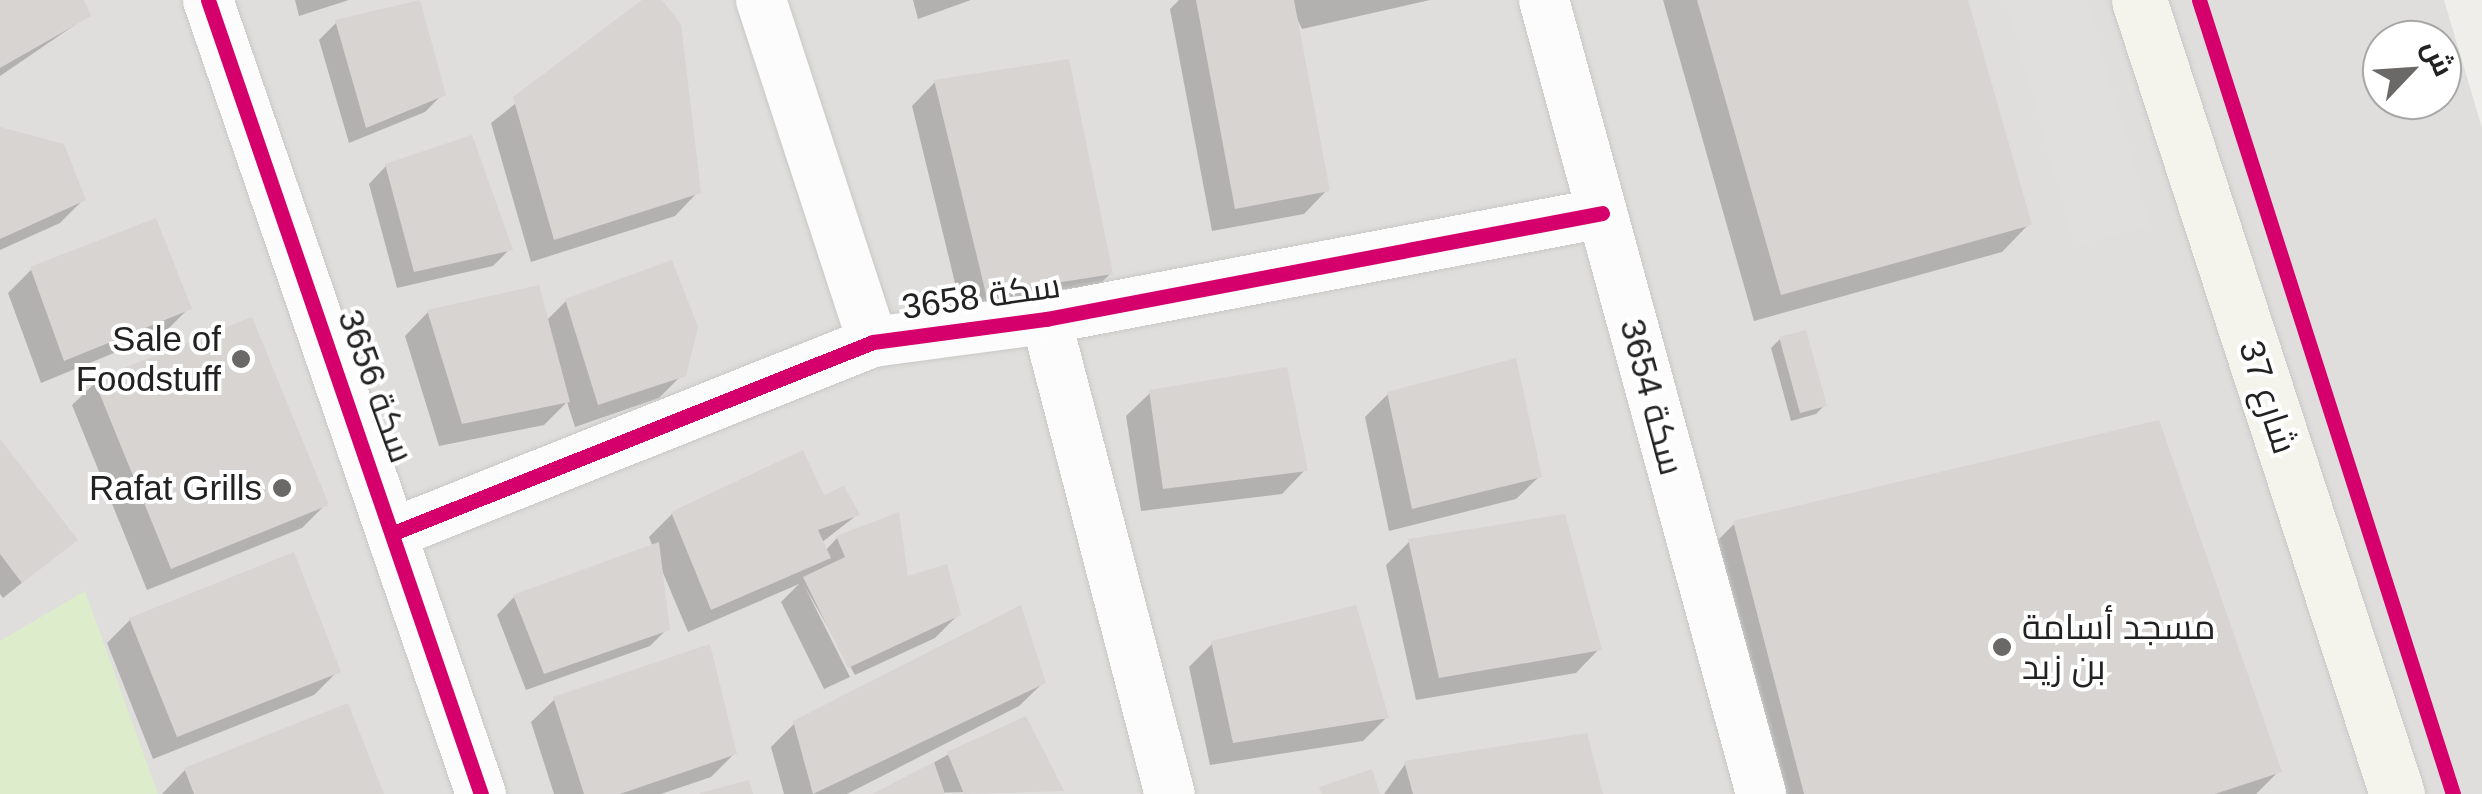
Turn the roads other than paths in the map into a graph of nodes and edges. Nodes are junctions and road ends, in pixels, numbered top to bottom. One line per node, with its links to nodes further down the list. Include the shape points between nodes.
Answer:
1 (208, 0): 8 (street, سكة 3656)
2 (761, 0): 7 (street, سكة 3658)
3 (1544, 0): 5 (street, سكة 3654)
4 (2138, 0): 12 (street, شارع 37)
5 (1602, 213): 6 (street, سكة 3658); 11 (street, سكة 3654)
6 (1046, 319): 7 (street, سكة 3658); 10 (street)
7 (873, 342): 8 (street, سكة 3658)
8 (396, 532): 9 (street, سكة 3656)
9 (481, 794)
10 (1170, 794)
11 (1761, 794)
12 (2397, 794)

